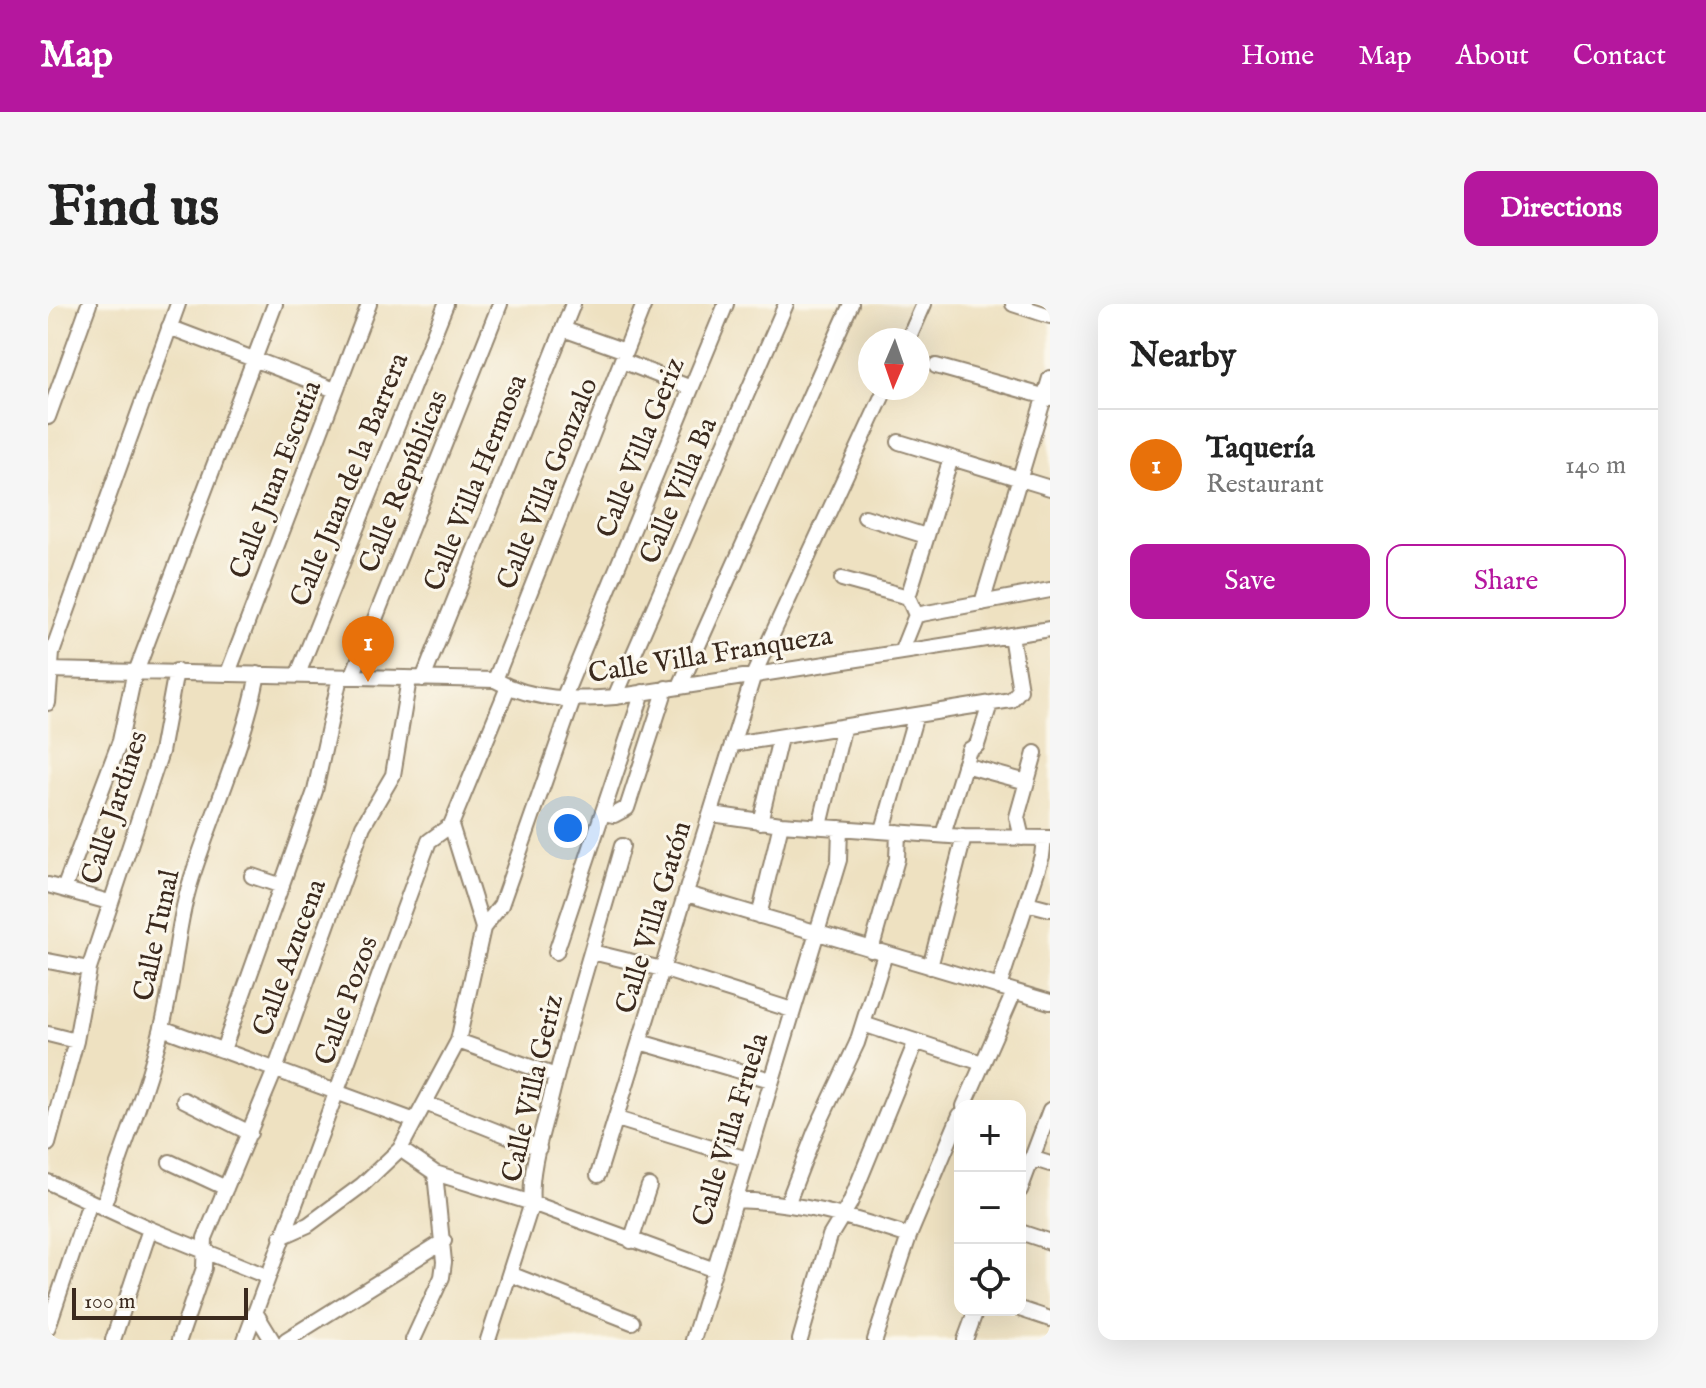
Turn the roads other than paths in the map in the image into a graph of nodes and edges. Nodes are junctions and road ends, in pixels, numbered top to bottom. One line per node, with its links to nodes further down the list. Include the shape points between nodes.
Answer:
1 (89, 304): 26 (street)
2 (178, 304): 15 (street)
3 (275, 304): 19 (street)
4 (369, 304): 23 (street, Calle Juan Escutia)
5 (446, 304): 46 (street, Calle Juan de la Barrera)
6 (500, 304): 48 (street, Calle Repúblicas)
7 (573, 304): 17 (street, Calle Villa Hermosa)
8 (644, 304): 18 (street, Calle Villa Gonzalo)
9 (726, 304): 22 (street, Calle Villa Geriz)
10 (786, 304): 53 (street, Calle Villa Ba)
11 (851, 304): 51 (street)
12 (924, 304): 16 (street)
13 (1013, 304): 14 (street)
14 (1050, 316)
15 (169, 327): 19 (street); 42 (street)
16 (913, 328)
17 (563, 329): 18 (street); 49 (street, Calle Villa Hermosa)
18 (624, 356): 22 (street); 50 (street, Calle Villa Gonzalo)
19 (255, 358): 23 (street); 41 (street)
20 (936, 366): 24 (street)
21 (1050, 378): 24 (street)
22 (691, 388): 54 (street, Calle Villa Geriz)
23 (335, 390): 44 (street, Calle Juan Escutia)
24 (1047, 397): 29 (street)
25 (880, 400): 47 (street)
26 (48, 417)
27 (899, 442): 28 (street)
28 (951, 458): 29 (street); 32 (street)
29 (1021, 480): 30 (street); 36 (street)
30 (1050, 488)
31 (865, 517): 32 (street)
32 (926, 536): 35 (street)
33 (842, 579): 35 (street)
34 (1050, 590): 36 (street)
35 (908, 597): 37 (street)
36 (982, 603): 37 (street)
37 (916, 615): 40 (street)
38 (1050, 629): 39 (street, Calle Villa Franqueza)
39 (1011, 635): 40 (street, Calle Villa Franqueza); 56 (street, via 1020,690 1017,697)
40 (902, 650): 47 (street, Calle Villa Franqueza)
41 (138, 669): 42 (street, Calle Villa Franqueza); 43 (street, Calle Villa Franqueza); 80 (street, via 120,741)
42 (50, 670): 55 (street)
43 (176, 671): 44 (street, Calle Villa Franqueza); 82 (street, Calle Jardines, via 161,752)
44 (228, 673): 45 (street, Calle Villa Franqueza)
45 (258, 674): 46 (street, Calle Villa Franqueza); 100 (street, Calle Tunal, via 242,742 181,915)
46 (298, 674): 48 (street, Calle Villa Franqueza)
47 (754, 674): 51 (street, Calle Villa Franqueza); 60 (street, Calle Villa Gatón)
48 (346, 677): 49 (street, Calle Villa Franqueza); 79 (street, Calle Repúblicas)
49 (416, 679): 50 (street, Calle Villa Franqueza); 108 (street, Calle Azucena, via 393,775 363,826)
50 (502, 684): 54 (street, Calle Villa Franqueza); 68 (street, Calle Pozos)
51 (673, 687): 52 (street, Calle Villa Franqueza); 64 (street, via 627,808 614,815)
52 (643, 692): 53 (street, Calle Villa Franqueza); 64 (street)
53 (615, 697): 54 (street, Calle Villa Franqueza)
54 (568, 700): 86 (street, via 501,905)
55 (48, 703)
56 (990, 704): 57 (street); 62 (street, via 977,745)
57 (915, 718): 58 (street); 71 (street)
58 (843, 729): 59 (street); 69 (street)
59 (780, 738): 60 (street); 66 (street)
60 (733, 744): 65 (street, Calle Villa Gatón)
61 (1035, 753): 63 (street)
62 (964, 765): 63 (street); 72 (street)
63 (1027, 782): 74 (street, via 1017,817)
64 (603, 813): 88 (street)
65 (712, 814): 66 (street); 81 (street, Calle Villa Gatón)
66 (760, 822): 67 (street)
67 (781, 824): 69 (street); 85 (street)
68 (451, 825): 86 (street); 111 (street, Calle Pozos, via 429,841)
69 (820, 826): 70 (street)
70 (840, 828): 71 (street); 87 (street, Calle Villa Fruela, via 839,860)
71 (890, 831): 72 (street); 90 (street, via 897,859)
72 (943, 835): 73 (street)
73 (964, 837): 74 (street); 92 (street)
74 (1022, 838): 75 (street)
75 (1047, 838): 83 (street)
76 (622, 846): 89 (street, Calle Villa Geriz)
77 (252, 876): 79 (street)
78 (48, 885): 80 (street)
79 (282, 886): 106 (street, Calle Repúblicas)
80 (64, 889): 82 (street)
81 (687, 894): 85 (street); 94 (street, Calle Villa Gatón)
82 (109, 902): 93 (street, Calle Jardines)
83 (1027, 903): 84 (street); 95 (street)
84 (1050, 909)
85 (759, 916): 87 (street)
86 (483, 928): 103 (street)
87 (815, 933): 90 (street); 98 (street, Calle Villa Fruela)
88 (556, 952)
89 (592, 952): 94 (street); 109 (street, Calle Villa Geriz)
90 (878, 952): 92 (street); 99 (street)
91 (48, 961): 93 (street)
92 (930, 967): 95 (street)
93 (89, 969): 102 (street, Calle Jardines)
94 (662, 969): 98 (street); 104 (street, Calle Villa Gatón)
95 (999, 987): 96 (street)
96 (1014, 992): 97 (street); 107 (street)
97 (1050, 1002)
98 (792, 1010): 110 (street, Calle Villa Fruela)
99 (863, 1024): 105 (street); 135 (street)
100 (162, 1028): 106 (street); 137 (street, Calle Tunal)
101 (48, 1034): 102 (street)
102 (76, 1041): 116 (street, Calle Jardines)
103 (458, 1041): 109 (street); 114 (street)
104 (640, 1042): 110 (street); 117 (street, Calle Villa Gatón)
105 (915, 1044): 107 (street); 138 (street)
106 (223, 1050): 108 (street)
107 (982, 1063): 113 (street)
108 (275, 1070): 111 (street); 120 (street, Calle Azucena)
109 (556, 1076): 122 (street, Calle Villa Geriz)
110 (771, 1080): 125 (street, Calle Villa Fruela)
111 (340, 1091): 118 (street); 142 (street, Calle Pozos)
112 (184, 1100): 120 (street)
113 (967, 1100)
114 (425, 1103): 118 (street); 122 (street)
115 (1050, 1110): 124 (street)
116 (52, 1115): 121 (street, Calle Jardines)
117 (617, 1119): 125 (street); 130 (street, Calle Villa Gatón)
118 (415, 1121): 123 (street)
119 (954, 1129): 141 (street)
120 (250, 1133): 133 (street, Calle Azucena)
121 (48, 1144)
122 (539, 1148): 136 (street, Calle Villa Geriz)
123 (400, 1149): 128 (street); 142 (street, via 308,1225)
124 (1031, 1158): 127 (street); 129 (street)
125 (747, 1159): 134 (street, Calle Villa Fruela)
126 (170, 1162): 133 (street)
127 (1050, 1164)
128 (435, 1173): 136 (street); 143 (street)
129 (1026, 1173)
130 (598, 1175)
131 (48, 1182): 137 (street)
132 (649, 1186): 144 (street)
133 (226, 1188): 146 (street, Calle Azucena, via 205,1238)
134 (735, 1200): 135 (street); 147 (street, Calle Villa Fruela)
135 (788, 1202): 138 (street)
136 (532, 1203): 144 (street); 148 (street, Calle Villa Geriz)
137 (96, 1205): 139 (street); 155 (street, Calle Tunal)
138 (844, 1214): 141 (street); 164 (street, via 830,1236)
139 (150, 1229): 146 (street); 156 (street)
140 (1026, 1234): 145 (street)
141 (909, 1236): 165 (street)
142 (281, 1237): 149 (street, Calle Pozos)
143 (444, 1241): 160 (street); 161 (street, via 442,1277)
144 (631, 1241): 147 (street)
145 (1050, 1242)
146 (206, 1251): 149 (street); 157 (street, Calle Azucena)
147 (712, 1269): 163 (street, Calle Villa Fruela)
148 (510, 1274): 154 (street); 162 (street, Calle Villa Geriz)
149 (266, 1276): 151 (street, Calle Pozos)
150 (1026, 1311): 153 (street)
151 (255, 1312): 158 (street, Calle Pozos); 159 (street)
152 (974, 1316): 166 (street)
153 (1050, 1319)
154 (632, 1322)
155 (48, 1327)
156 (113, 1340)
157 (179, 1340)
158 (245, 1340)
159 (272, 1340)
160 (286, 1340)
161 (413, 1340)
162 (488, 1340)
163 (693, 1340)
164 (800, 1340)
165 (876, 1340)
166 (965, 1340)

